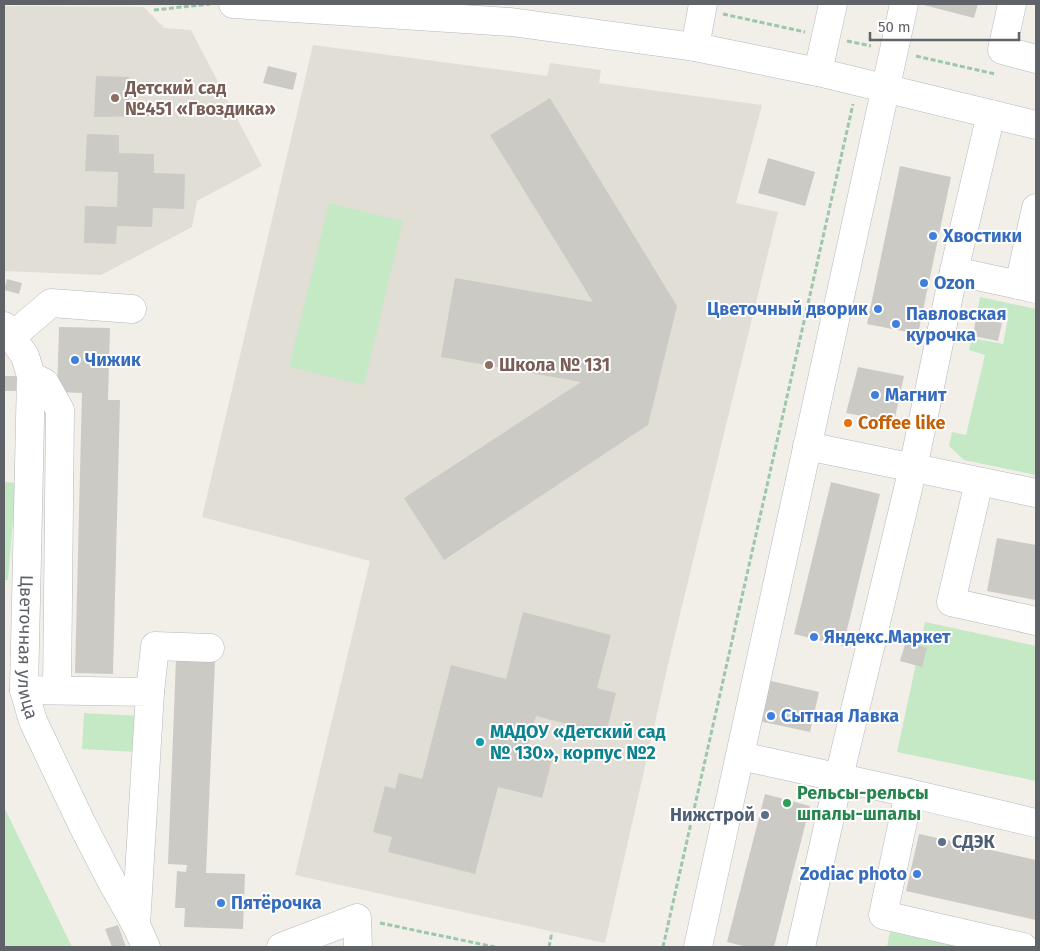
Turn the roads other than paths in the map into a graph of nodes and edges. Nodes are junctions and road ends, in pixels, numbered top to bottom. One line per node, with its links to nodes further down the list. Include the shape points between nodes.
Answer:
1 (232, 4): 6 (street)
2 (833, 4): 9 (street)
3 (904, 4): 10 (street)
4 (1012, 4): 8 (street, via 1002,50)
5 (703, 6): 7 (street)
6 (513, 13): 7 (street)
7 (695, 47): 9 (street)
8 (1036, 58)
9 (818, 72): 10 (street)
10 (886, 89): 11 (street); 19 (street)
11 (992, 114): 12 (street); 14 (street)
12 (1036, 125)
13 (1036, 208): 15 (street)
14 (954, 271): 15 (street); 20 (street)
15 (1027, 287)
16 (132, 309): 17 (street, via 50,303)
17 (8, 332): 18 (street, Цветочная улица, via 25,356)
18 (31, 376): 25 (street, Цветочная улица); 26 (street, via 45,383 60,410)
19 (807, 446): 20 (street); 28 (street)
20 (913, 468): 21 (street); 29 (street)
21 (979, 482): 22 (street); 23 (street, via 951,602)
22 (1036, 493)
23 (1036, 621)
24 (210, 648): 27 (street, via 155,646)
25 (24, 690): 26 (street); 32 (street, Цветочная улица, via 33,721 112,884)
26 (57, 690): 27 (street)
27 (150, 692): 32 (street)
28 (741, 756): 29 (street); 35 (street)
29 (838, 777): 30 (street); 36 (street)
30 (909, 793): 31 (street); 37 (street, via 882,915)
31 (1036, 823)
32 (141, 936)
33 (281, 947): 34 (street, via 357,918)
34 (358, 947)
35 (698, 947)
36 (801, 947)
37 (1023, 947)

